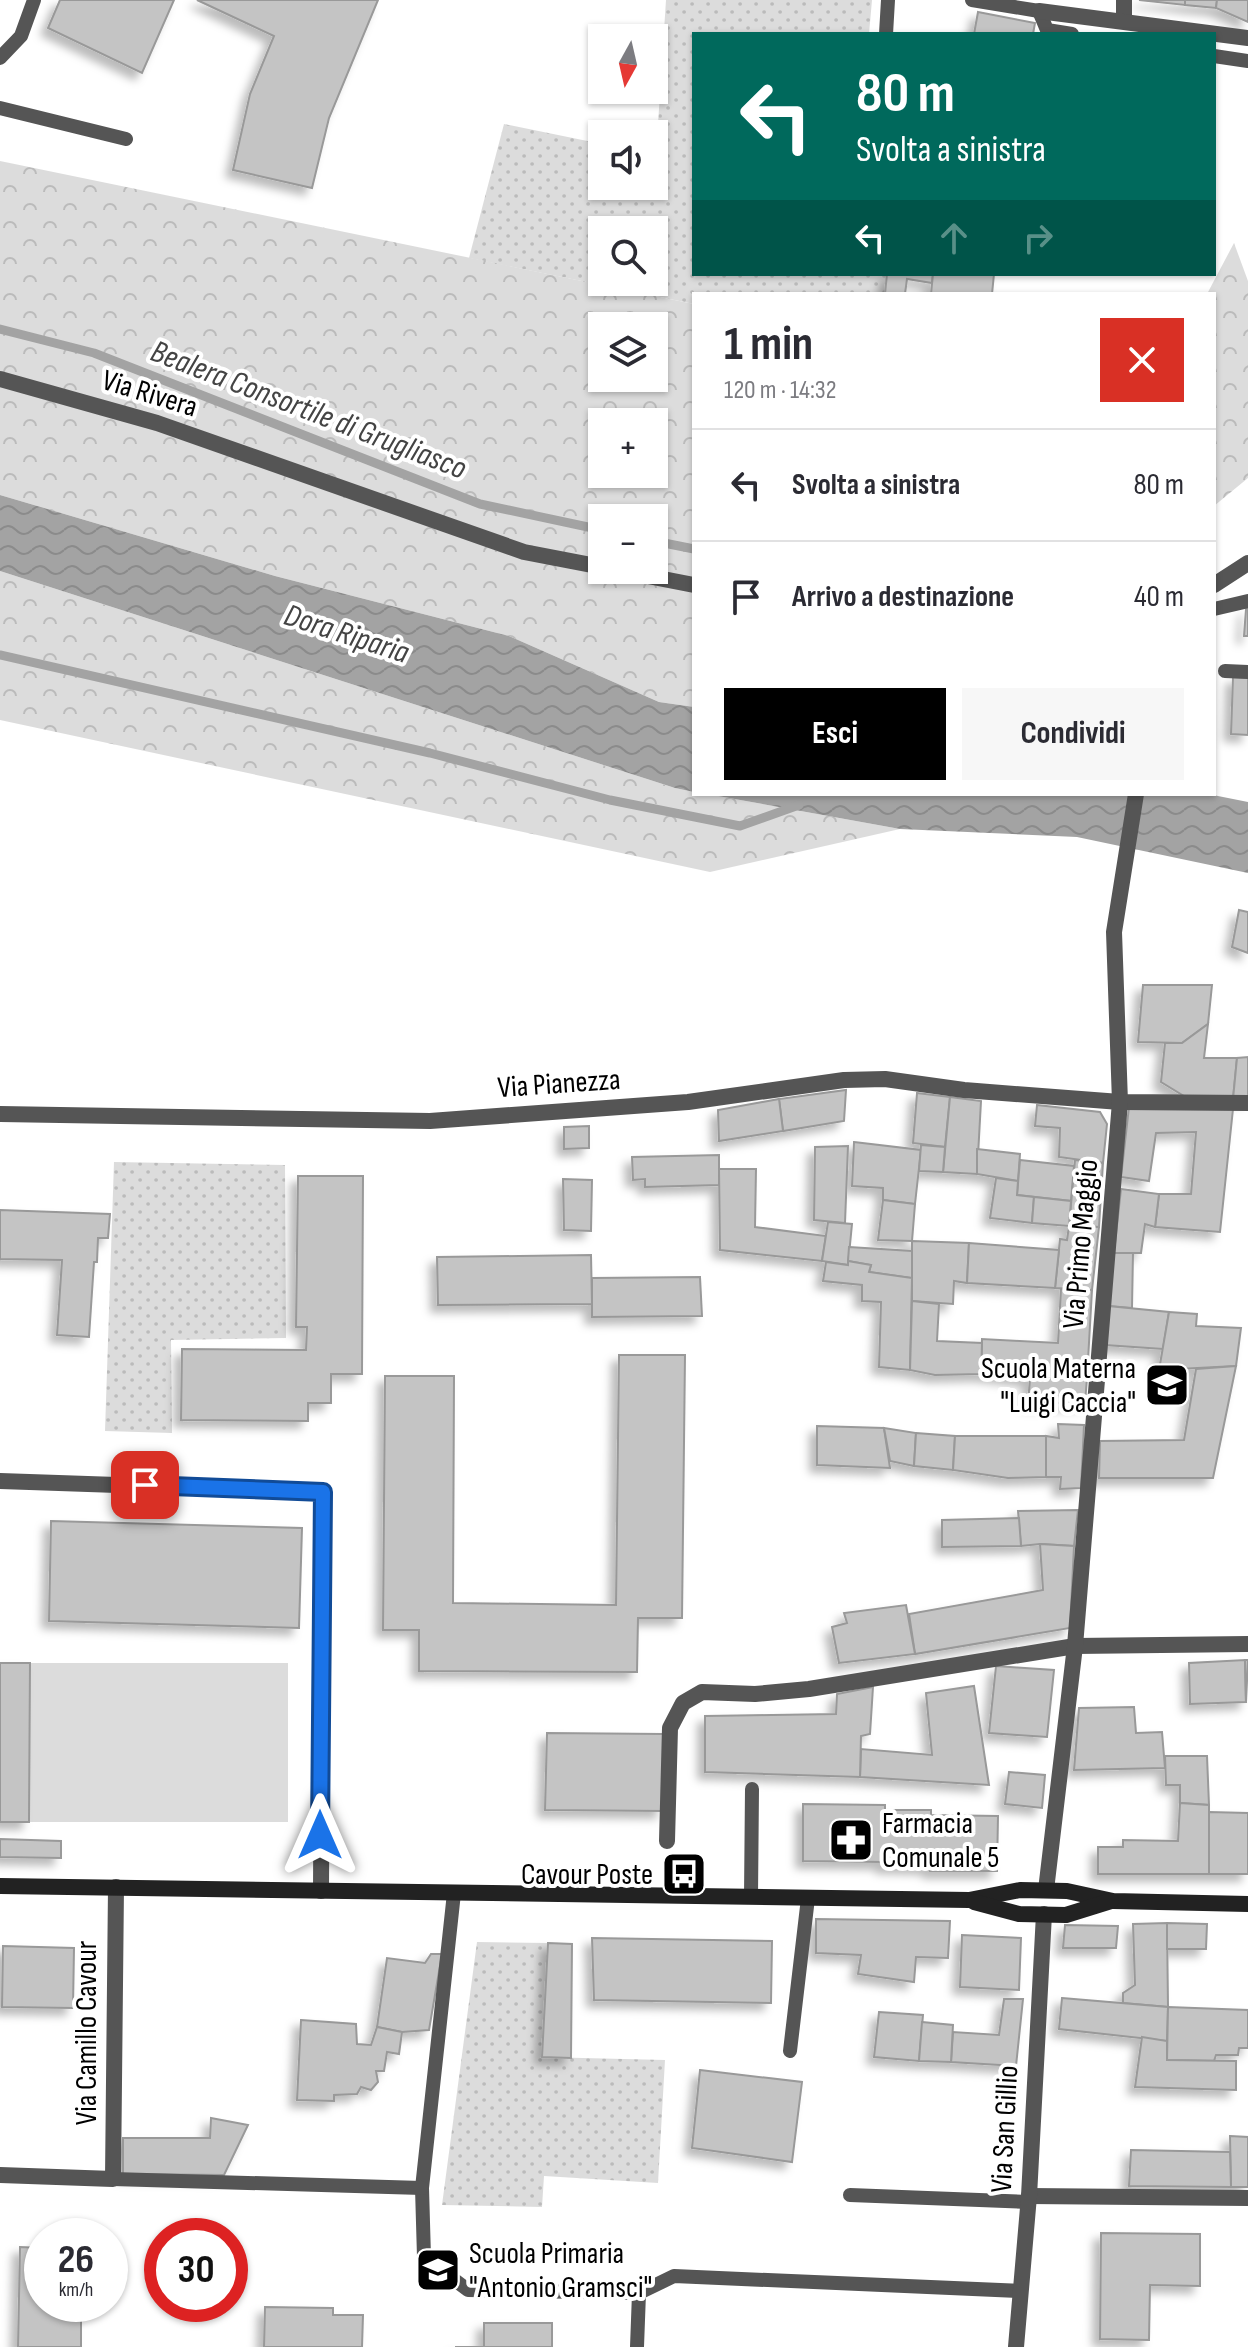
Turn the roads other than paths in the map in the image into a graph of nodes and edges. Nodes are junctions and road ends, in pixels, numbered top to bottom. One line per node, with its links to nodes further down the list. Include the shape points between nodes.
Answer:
1 (34, 0): 13 (lane, via 21,36)
2 (888, 0): 7 (lane)
3 (972, 0): 5 (lane)
4 (1124, 0): 6 (street)
5 (1039, 11): 6 (street); 8 (lane, via 1047,30)
6 (1124, 20): 9 (street)
7 (886, 32)
8 (1060, 32)
9 (1207, 32)
10 (1216, 33): 11 (street)
11 (1248, 38)
12 (1216, 56): 14 (lane)
13 (0, 58)
14 (1248, 61)
15 (0, 108): 16 (lane)
16 (126, 139)
17 (0, 379): 19 (street, Via Rivera, via 157,423 524,552)
18 (1248, 563): 21 (street)
19 (588, 564)
20 (668, 580): 22 (street)
21 (1216, 584)
22 (692, 585)
23 (1248, 601): 24 (lane)
24 (1216, 609)
25 (1225, 671): 26 (lane)
26 (1248, 672)
27 (1136, 796): 28 (street, Via Primo Maggio, via 1114,932)
28 (1120, 1102): 29 (street, Via Pianezza); 30 (street, Via Pianezza, via 858,1079 688,1102 430,1121); 33 (street, Via Primo Maggio)
29 (1248, 1103)
30 (0, 1114)
31 (0, 1481): 39 (street, via 323,1492)
32 (1248, 1644): 33 (street)
33 (1075, 1646): 35 (street, via 809,1689 702,1692 683,1703 670,1728); 38 (street, Via Primo Maggio)
34 (752, 1789): 41 (lane)
35 (667, 1841)
36 (0, 1886): 37 (main road)
37 (116, 1887): 39 (main road); 49 (street, Via Camillo Cavour)
38 (1046, 1890): 43 (main road); 44 (main road)
39 (321, 1891): 40 (main road)
40 (454, 1893): 41 (main road); 50 (lane)
41 (751, 1896): 42 (main road)
42 (808, 1898): 43 (main road); 47 (lane)
43 (969, 1900): 46 (main road, via 1019,1914)
44 (1113, 1901): 45 (main road); 46 (main road, via 1066,1915)
45 (1248, 1904)
46 (1044, 1914): 53 (street, Via San Gillio)
47 (790, 2051)
48 (0, 2175): 49 (street)
49 (113, 2179): 50 (lane)
50 (422, 2188): 55 (lane, via 424,2257 468,2290)
51 (850, 2195): 53 (lane)
52 (1248, 2198): 53 (street)
53 (1028, 2199): 54 (street, Via San Gillio)
54 (1021, 2291): 55 (lane, via 674,2276); 57 (street, Via San Gillio)
55 (639, 2293): 56 (lane)
56 (637, 2347)
57 (1016, 2347)

